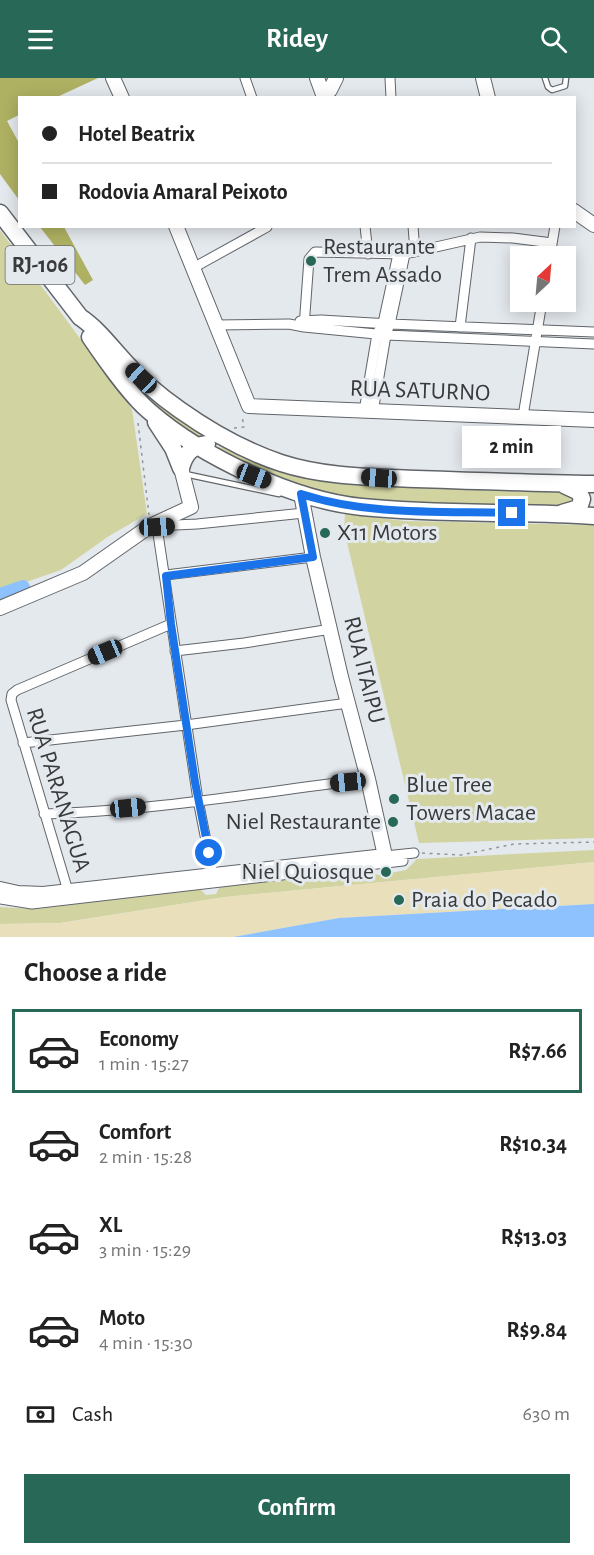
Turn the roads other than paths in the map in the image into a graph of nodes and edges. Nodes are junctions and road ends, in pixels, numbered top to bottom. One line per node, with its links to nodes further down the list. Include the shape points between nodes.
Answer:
1 (113, 78): 9 (street)
2 (245, 78): 10 (street)
3 (317, 78): 11 (street)
4 (336, 78): 12 (street)
5 (390, 78): 13 (street)
6 (483, 78): 14 (street)
7 (545, 78): 8 (lane, via 552,90 565,86)
8 (566, 78)
9 (121, 96)
10 (251, 96)
11 (323, 96)
12 (324, 96)
13 (391, 96)
14 (488, 96)
15 (576, 212): 17 (street)
16 (0, 213): 30 (highway, RJ-106)
17 (594, 225)
18 (177, 228): 28 (street)
19 (265, 228): 28 (street)
20 (365, 228): 27 (street)
21 (412, 228): 26 (street)
22 (555, 228): 24 (street)
23 (471, 238): 24 (street, via 513,237); 26 (street); 34 (street)
24 (552, 243): 25 (street)
25 (552, 246)
26 (406, 253): 27 (street); 32 (street)
27 (368, 254): 31 (street, via 313,254 309,259)
28 (193, 268): 33 (street)
29 (541, 312): 35 (street)
30 (80, 317): 42 (highway, RJ-106); 45 (highway, RJ-106, via 163,397 205,427)
31 (304, 323): 32 (street); 33 (street); 37 (street)
32 (386, 324): 34 (street); 37 (street)
33 (216, 325): 40 (street, RUA SATURNO, via 245,407)
34 (460, 327): 35 (street)
35 (538, 330): 36 (street); 38 (street)
36 (594, 332)
37 (381, 334): 38 (street); 40 (street)
38 (536, 342): 39 (street); 41 (street)
39 (594, 344)
40 (369, 412): 41 (street, RUA SATURNO)
41 (523, 416): 43 (street, RUA SATURNO)
42 (143, 417): 44 (highway, RJ-106); 46 (highway, via 167,437)
43 (594, 420)
44 (196, 445): 45 (highway); 46 (highway, via 187,454); 49 (highway, RJ-106)
45 (252, 452): 47 (highway, RJ-106, via 307,470 339,475)
46 (182, 470): 49 (lane); 50 (street)
47 (560, 483): 48 (highway, RJ-106); 51 (highway, via 576,490 582,499 577,509)
48 (594, 484)
49 (302, 502): 51 (highway, RJ-106, via 318,499 416,511); 54 (street); 55 (street, RUA ITAIPU)
50 (191, 507): 53 (street); 54 (street)
51 (558, 513): 52 (highway, RJ-106)
52 (594, 516)
53 (152, 522): 54 (street); 56 (street); 57 (street, via 83,573)
54 (197, 524)
55 (313, 557): 56 (street); 59 (street, RUA ITAIPU)
56 (166, 576): 58 (street)
57 (0, 608)
58 (171, 624): 60 (street); 63 (street, RUA PARANAGUA, via 12,694)
59 (331, 628): 60 (street); 61 (street, RUA ITAIPU)
60 (175, 651): 62 (street)
61 (348, 703): 62 (street); 64 (street, RUA ITAIPU)
62 (186, 725): 63 (street); 65 (street)
63 (23, 743): 66 (street, RUA PARANAGUA)
64 (368, 779): 65 (street); 68 (street, RUA ITAIPU)
65 (198, 800): 66 (street); 70 (street)
66 (44, 814): 72 (street, RUA PARANAGUA)
67 (414, 853): 68 (street)
68 (385, 856): 70 (street)
69 (403, 861): 73 (street, via 32,904)
70 (213, 876): 72 (street)
71 (0, 889): 72 (street, via 33,894)
72 (68, 891)
73 (0, 899)

